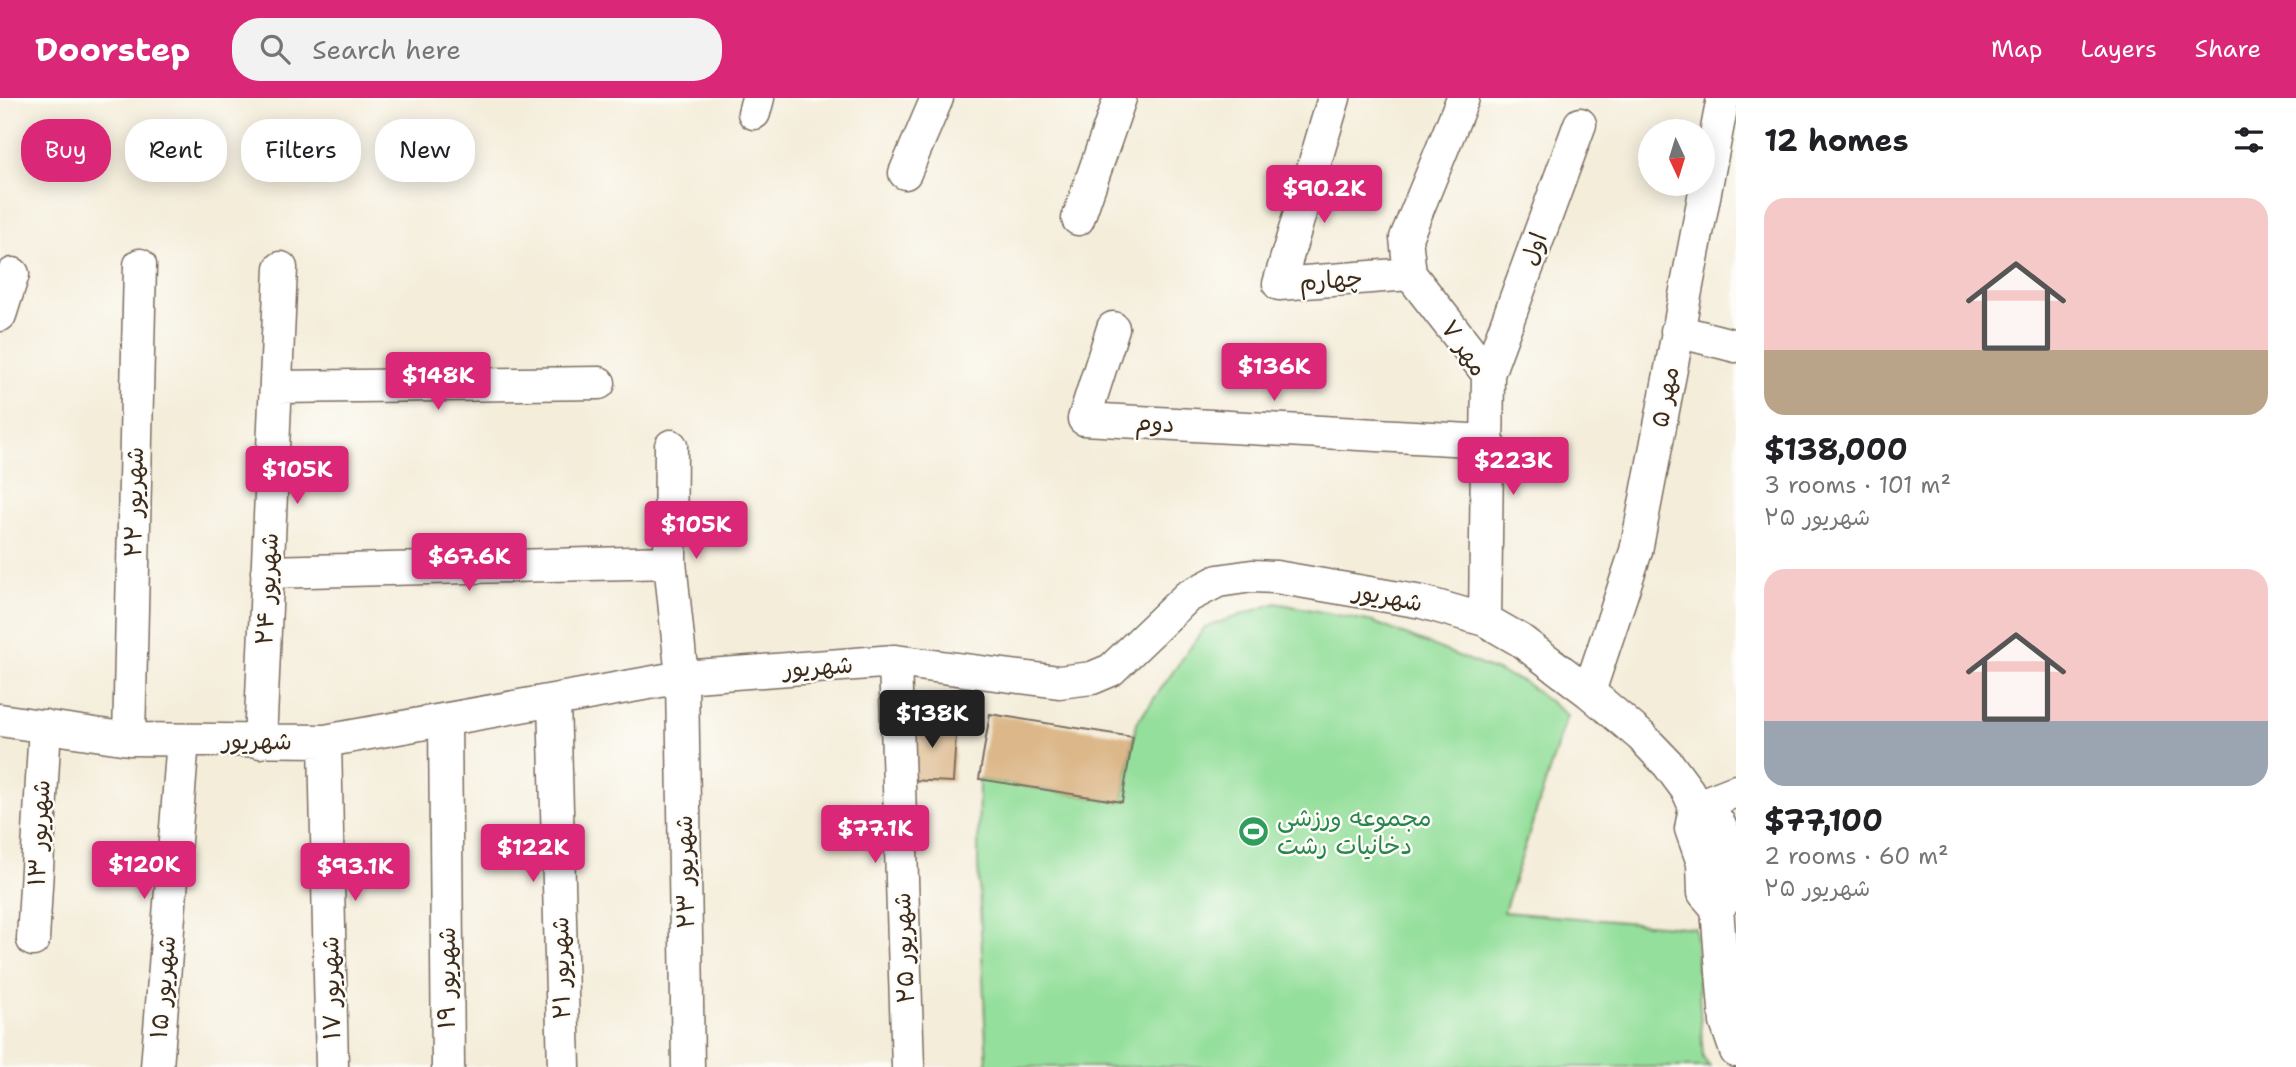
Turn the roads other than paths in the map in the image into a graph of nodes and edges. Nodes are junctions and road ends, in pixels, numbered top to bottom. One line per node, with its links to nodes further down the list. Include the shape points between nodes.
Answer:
1 (937, 98): 7 (street)
2 (1120, 98): 8 (street)
3 (1334, 98): 12 (street, چهارم, via 1279,284)
4 (1462, 98): 12 (street, via 1406,237)
5 (1723, 98): 15 (street, مهر ۵)
6 (1580, 124): 17 (street, اول)
7 (905, 173)
8 (1078, 219)
9 (140, 265): 32 (street, شهریور ۲۲)
10 (281, 268): 19 (street, شهریور ۲۴)
11 (12, 274): 13 (street)
12 (1410, 274): 17 (street, مهر ۷)
13 (0, 315)
14 (1113, 328): 20 (street, دوم, via 1084,419)
15 (1677, 331): 16 (street); 27 (street, مهر ۵, via 1636,551)
16 (1736, 346)
17 (1488, 374): 20 (street, مهر ۷)
18 (599, 383): 19 (street)
19 (276, 387): 23 (street, شهریور ۲۴)
20 (1488, 441): 24 (street, مهر ۷)
21 (671, 446): 22 (street, شهریور ۲۳)
22 (670, 562): 23 (street); 26 (street, شهریور ۲۳)
23 (267, 572): 34 (street, شهریور ۲۴)
24 (1485, 620): 25 (street, شهریور, via 1422,602 1252,576 1218,581 1187,597 1111,670 1092,678 1059,682); 27 (street, شهریور)
25 (895, 662): 26 (street, شهریور); 47 (street, شهریور ۲۵)
26 (682, 677): 28 (street, شهریور); 46 (street, شهریور ۲۳)
27 (1589, 692): 37 (street, شهریور, via 1668,764)
28 (554, 700): 30 (street, شهریور); 45 (street, شهریور ۲۱)
29 (0, 720): 31 (street, شهریور)
30 (445, 720): 35 (street, شهریور); 44 (street, شهریور ۱۹)
31 (45, 726): 32 (street, شهریور); 40 (street, شهریور ۱۳)
32 (129, 738): 33 (street, شهریور)
33 (183, 740): 34 (street, شهریور); 42 (street, شهریور ۱۵)
34 (260, 741): 35 (street, شهریور)
35 (325, 741): 43 (street, شهریور ۱۷)
36 (1736, 791): 37 (street)
37 (1695, 807): 38 (street, شهریور, via 1715,817); 39 (street, شهریور, via 1691,829 1703,863 1704,893)
38 (1734, 878): 39 (street, شهریور, via 1731,894)
39 (1717, 908): 41 (street, شهریور, via 1727,1022)
40 (33, 940)
41 (1736, 1051)
42 (157, 1067)
43 (332, 1067)
44 (448, 1067)
45 (564, 1067)
46 (688, 1067)
47 (908, 1067)

